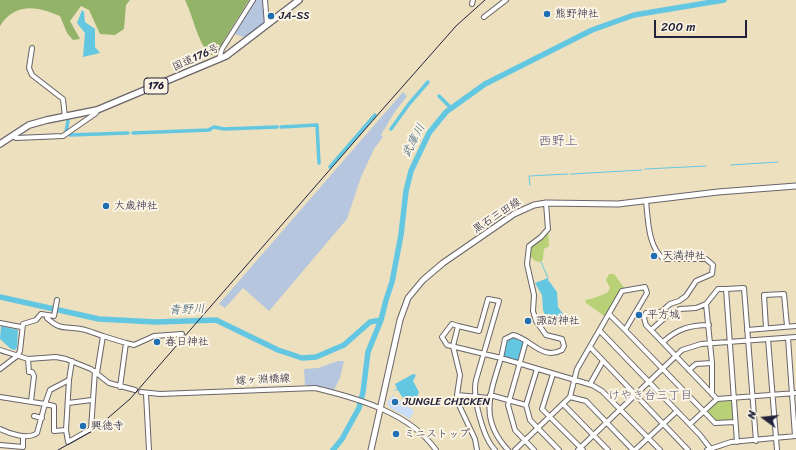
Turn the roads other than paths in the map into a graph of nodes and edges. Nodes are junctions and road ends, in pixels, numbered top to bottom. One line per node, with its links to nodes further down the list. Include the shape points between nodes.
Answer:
1 (253, 0): 8 (street, via 225,43)
2 (265, 0): 6 (street)
3 (299, 0): 6 (highway, 国道176号 / 176)
4 (506, 0): 5 (street)
5 (484, 17)
6 (267, 26): 8 (highway, 国道176号 / 176)
7 (32, 48): 10 (street, via 29,68 32,76 63,99)
8 (219, 59): 9 (highway, 国道176号 / 176)
9 (97, 110): 10 (highway, 国道176号 / 176); 11 (street, via 63,136)
10 (65, 117): 11 (highway, 国道176号 / 176, via 29,125)
11 (12, 136): 12 (highway, 国道176号 / 176)
12 (0, 144)
13 (796, 186): 14 (main road, 黒石三田線)
14 (646, 201): 15 (main road, 黒石三田線, via 618,204); 29 (street, via 653,246 659,256 664,259 706,259 713,265 712,274 696,281 686,296 661,312 646,314 646,325)
15 (546, 203): 38 (street, via 548,229 541,238 529,246 527,264 534,295 536,322 546,335 562,339 564,346 559,352 550,353 538,350); 88 (main road, 黒石三田線, via 534,205 514,214 443,263 417,286 403,308)
16 (726, 289): 18 (street, via 718,289); 30 (street, via 744,288); 39 (street)
17 (57, 300): 26 (street, via 54,316 41,314 38,319 22,324)
18 (706, 304): 22 (street); 29 (street, via 696,308 680,309 668,315)
19 (609, 314): 28 (street); 28 (street, via 622,291 645,287 646,293); 31 (street)
20 (48, 318): 33 (street, via 60,328 81,329)
21 (0, 323): 26 (street)
22 (709, 325): 40 (street, via 695,325 682,329); 42 (street)
23 (458, 326): 43 (street); 43 (street, via 452,324 442,337 447,345); 46 (street, via 478,331 488,299 499,300)
24 (786, 326): 25 (street); 27 (street); 27 (street, via 784,294 764,295)
25 (796, 326)
26 (21, 327): 47 (street, via 22,335)
27 (766, 328): 30 (street)
28 (625, 330): 57 (street)
29 (651, 330): 40 (street)
30 (747, 330): 37 (street)
31 (600, 331): 44 (street); 63 (street)
32 (182, 334): 41 (street, via 154,336 134,345)
33 (103, 336): 41 (street); 59 (street)
34 (796, 337): 35 (street)
35 (788, 338): 36 (street); 68 (street)
36 (768, 339): 37 (street); 71 (street)
37 (748, 340): 39 (street); 74 (street)
38 (526, 341): 49 (street, via 516,336 508,337 504,342); 54 (street)
39 (729, 341): 42 (street); 79 (street)
40 (663, 342): 48 (street)
41 (126, 343): 65 (street)
42 (710, 343): 48 (street, via 682,350); 53 (street)
43 (453, 346): 46 (street); 72 (street, via 460,375)
44 (590, 347): 52 (street); 62 (street, via 577,369)
45 (0, 350): 47 (street)
46 (484, 354): 49 (street); 76 (street, via 474,386)
47 (17, 356): 50 (street); 55 (street)
48 (676, 356): 57 (street); 58 (street)
49 (501, 358): 54 (street); 77 (street)
50 (28, 359): 51 (street, via 56,357); 83 (street, via 29,372 34,376)
51 (72, 361): 59 (street); 61 (street)
52 (603, 361): 64 (street); 73 (street)
53 (712, 363): 58 (street, via 696,364); 70 (street)
54 (520, 364): 56 (street); 82 (street)
55 (0, 369)
56 (537, 369): 60 (street); 87 (street)
57 (663, 369): 63 (street); 91 (street)
58 (689, 370): 70 (street)
59 (96, 372): 65 (street, via 109,383); 81 (street)
60 (554, 374): 62 (street); 93 (street, via 542,409)
61 (69, 380): 84 (street); 85 (street, via 50,390)
62 (574, 380): 64 (street); 78 (street)
63 (649, 382): 73 (street); 90 (street)
64 (590, 384): 89 (street, via 602,391)
65 (120, 387): 66 (street)
66 (135, 390)
67 (141, 392): 69 (street)
68 (794, 393): 71 (street); 104 (street)
69 (146, 394): 88 (street, 嫁ヶ淵橋線, via 315,388); 114 (street)
70 (712, 394): 80 (street)
71 (772, 394): 74 (street); 106 (street)
72 (457, 395): 76 (street); 117 (street, via 476,439)
73 (635, 395): 89 (street); 97 (street)
74 (752, 396): 79 (street); 108 (street)
75 (0, 397): 83 (street)
76 (475, 397): 77 (street); 118 (street, via 486,434)
77 (489, 397): 82 (street); 110 (street, via 490,421)
78 (570, 397): 86 (street); 95 (street, via 586,401)
79 (733, 397): 80 (street); 96 (street)
80 (717, 399): 91 (street)
81 (92, 400): 84 (street); 100 (street, via 91,429 68,442)
82 (509, 400): 87 (street); 107 (street, via 514,430)
83 (31, 401): 85 (street)
84 (68, 403): 100 (street)
85 (45, 404): 94 (street); 100 (street, via 54,406 54,431)
86 (563, 404): 93 (street); 102 (street)
87 (526, 405): 99 (street, via 530,420)
88 (379, 409): 115 (main road, 黒石三田線); 116 (street, 嫁ヶ淵橋線, via 415,428)
89 (620, 409): 95 (street); 105 (street)
90 (677, 411): 97 (street); 98 (street)
91 (704, 411): 96 (street, via 715,423); 98 (street)
92 (34, 416): 94 (street)
93 (550, 417): 99 (street); 112 (street)
94 (42, 418): 103 (street, via 37,433)
95 (606, 422): 102 (street); 124 (street)
96 (735, 422): 109 (street)
97 (663, 424): 105 (street); 126 (street)
98 (690, 424): 113 (street)
99 (538, 428): 107 (street); 122 (street)
100 (66, 430)
101 (0, 431): 103 (street)
102 (594, 435): 112 (street); 123 (street)
103 (23, 436): 111 (street, via 23,447)
104 (796, 436): 106 (street)
105 (648, 438): 124 (street); 125 (street)
106 (776, 439): 108 (street); 127 (street)
107 (525, 441): 120 (street); 121 (street)
108 (756, 441): 109 (street)
109 (737, 442): 113 (street)
110 (501, 443): 118 (street); 119 (street)
111 (0, 445)
112 (580, 449)
113 (708, 449)
114 (149, 450)
115 (371, 450)
116 (436, 450)
117 (477, 450)
118 (494, 450)
119 (508, 450)
120 (515, 450)
121 (534, 450)
122 (559, 450)
123 (608, 450)
124 (634, 450)
125 (660, 450)
126 (688, 450)
127 (777, 450)

